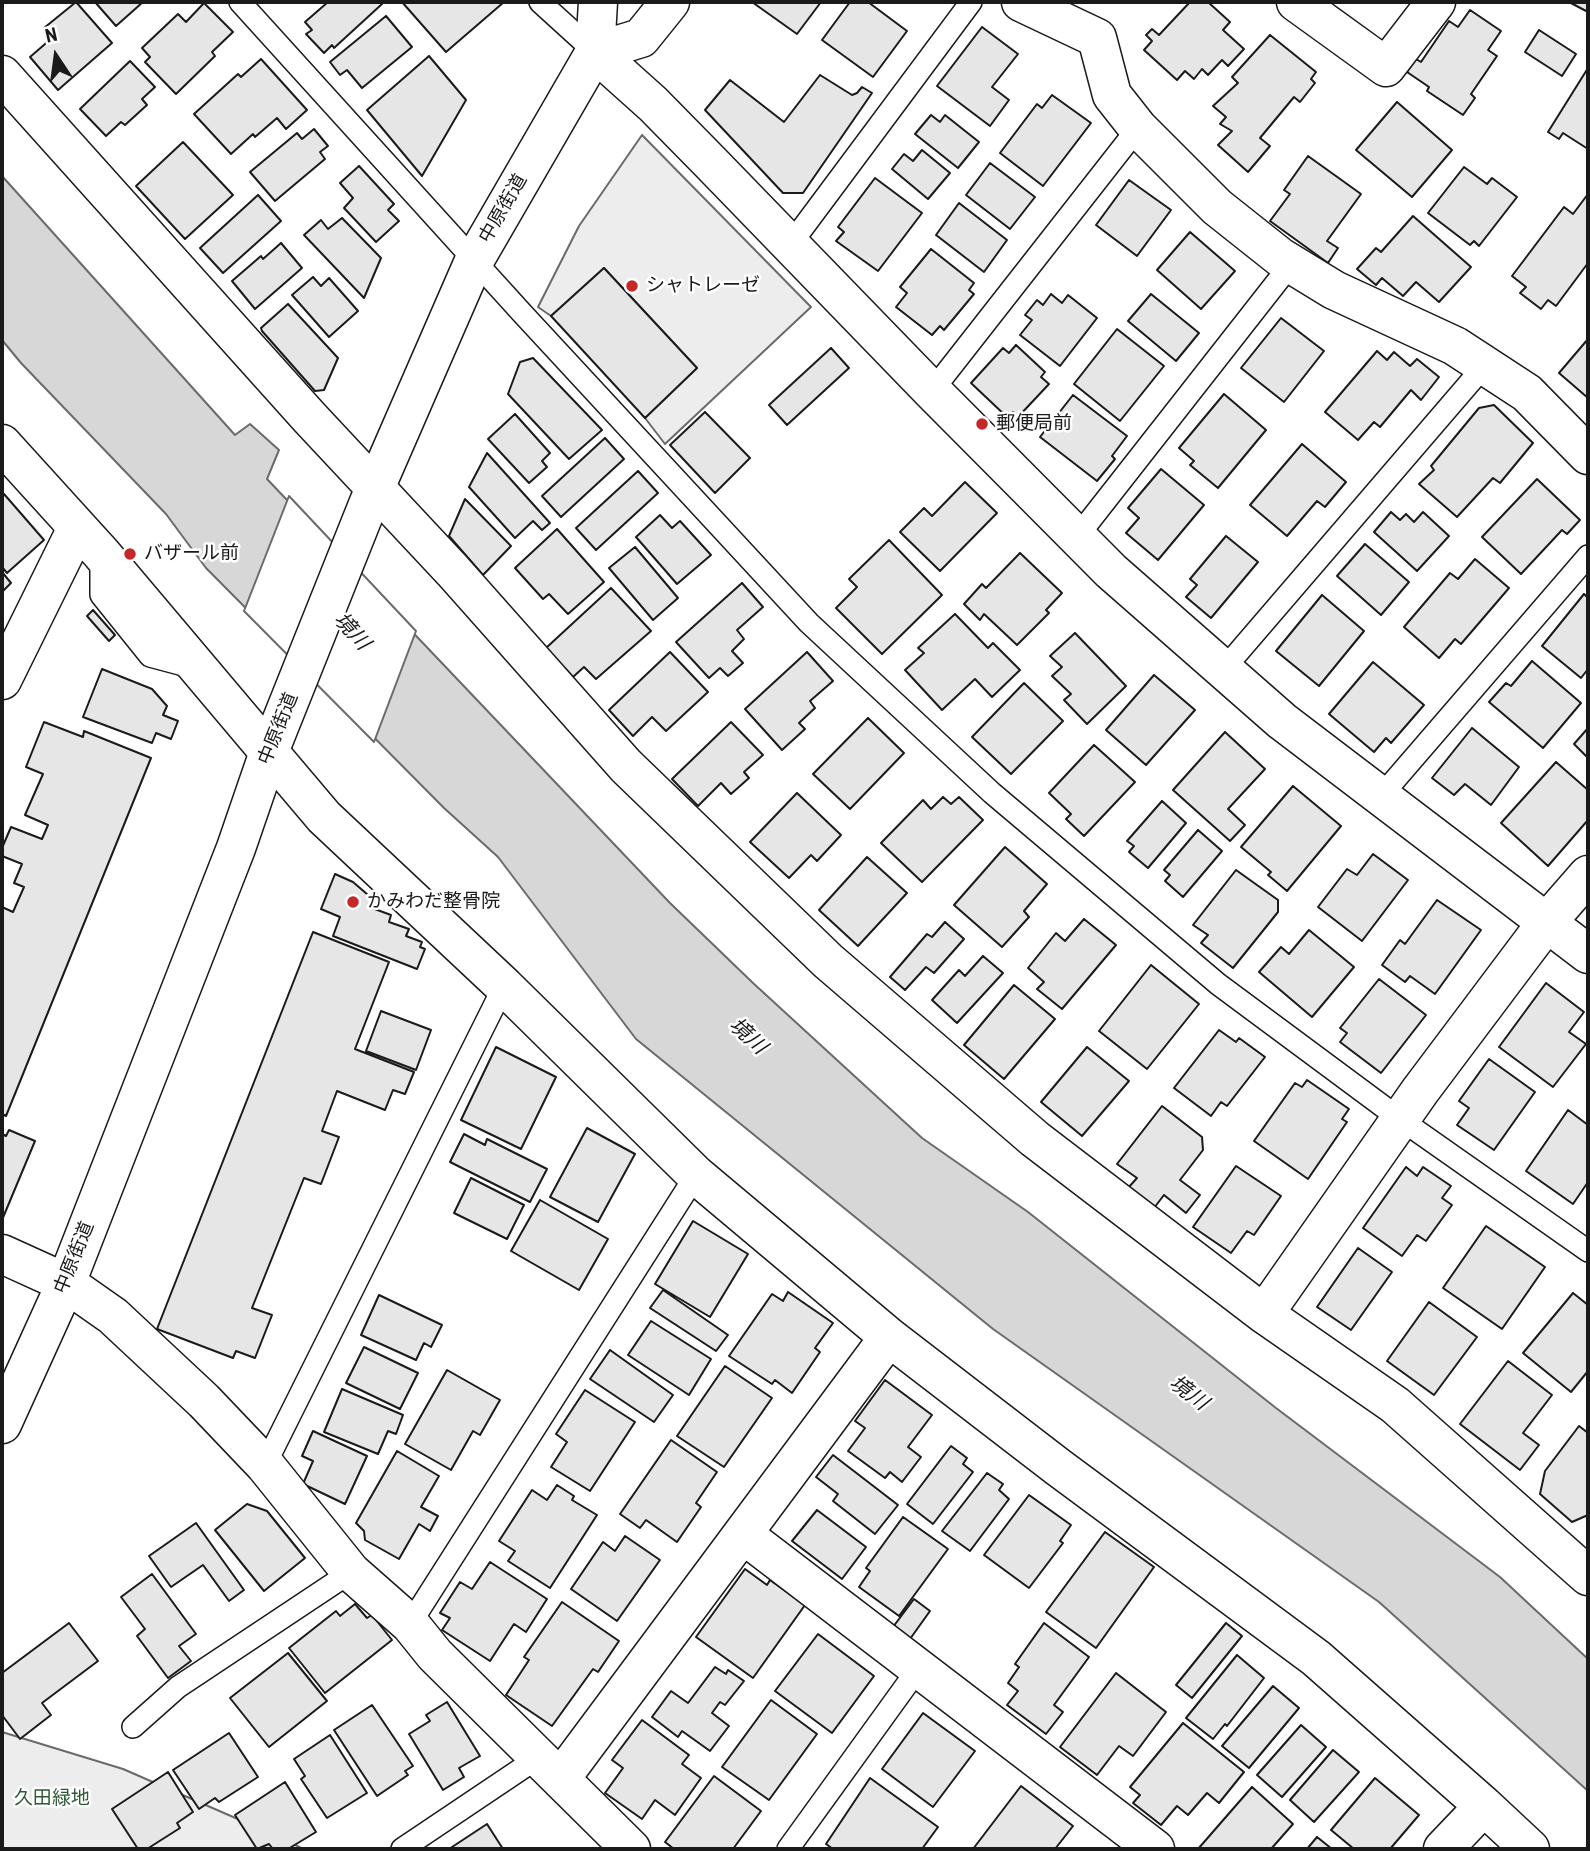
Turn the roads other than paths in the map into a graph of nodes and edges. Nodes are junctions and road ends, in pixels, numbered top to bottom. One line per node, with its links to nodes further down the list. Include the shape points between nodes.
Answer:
1 (240, 2): 13 (lane)
2 (540, 2): 9 (lane)
3 (598, 2): 9 (street, 中原街道)
4 (670, 2): 9 (street, via 641,38)
5 (971, 2): 12 (lane)
6 (1021, 2): 11 (street, via 1097,38 1112,95)
7 (1296, 2): 8 (street, via 1386,67)
8 (1436, 2)
9 (595, 52): 12 (street, via 653,104); 13 (street, 中原街道)
10 (2, 75): 19 (street, via 317,426)
11 (1138, 128): 14 (street, via 1217,207); 16 (lane)
12 (790, 245): 16 (street)
13 (474, 261): 19 (street, 中原街道); 31 (lane, via 808,623 992,793 1218,985)
14 (1292, 264): 15 (street, via 1334,290 1455,346); 20 (lane)
15 (1485, 365): 18 (street, via 1527,393); 23 (lane)
16 (932, 391): 20 (street)
17 (2, 444): 21 (street)
18 (1588, 455)
19 (373, 495): 25 (street, 中原街道); 36 (street, via 453,570 625,766 828,961 1034,1139)
20 (1077, 537): 23 (street)
21 (89, 540): 24 (street); 25 (street, via 200,670)
22 (1588, 556): 26 (lane)
23 (1223, 670): 26 (street)
24 (2, 680)
25 (276, 735): 30 (street, via 324,817); 35 (street, 中原街道)
26 (1381, 796): 28 (street)
27 (1588, 875): 28 (street)
28 (1547, 922): 29 (street); 31 (street)
29 (1588, 954)
30 (505, 986): 32 (street); 39 (lane)
31 (1400, 1119): 33 (lane); 36 (street)
32 (696, 1175): 37 (street); 43 (lane)
33 (1588, 1251)
34 (2, 1254): 35 (street)
35 (66, 1283): 38 (street, 中原街道); 39 (street, via 113,1316)
36 (1264, 1314): 42 (street, via 1395,1405)
37 (890, 1337): 40 (street); 47 (street, via 1316,1658)
38 (2, 1424)
39 (265, 1465): 41 (street)
40 (744, 1535): 44 (street); 46 (street)
41 (351, 1572): 43 (street); 45 (lane, via 178,1687)
42 (1588, 1576)
43 (410, 1624): 46 (street, via 435,1655)
44 (918, 1669): 48 (street); 51 (lane)
45 (133, 1727)
46 (550, 1768): 49 (lane); 50 (street)
47 (1484, 1806): 52 (street); 53 (street)
48 (1148, 1847)
49 (402, 1849)
50 (631, 1849)
51 (788, 1849)
52 (1443, 1849)
53 (1530, 1849)

